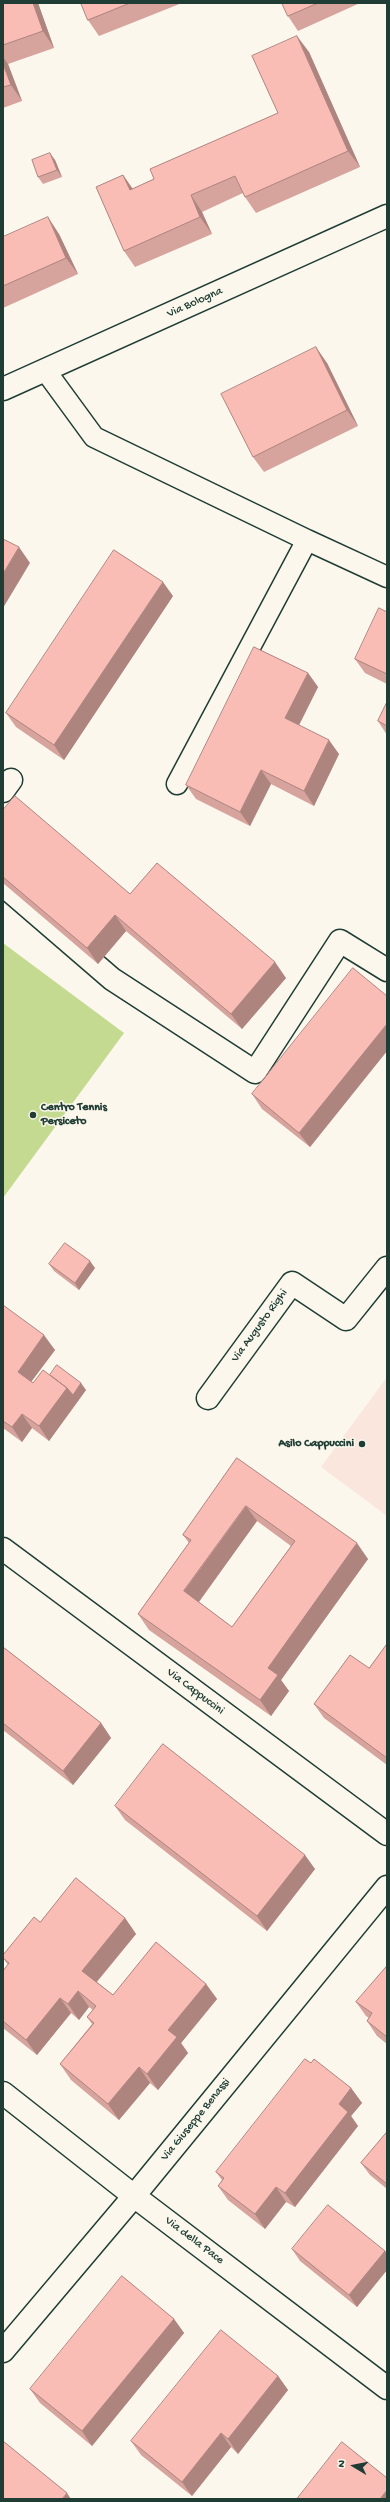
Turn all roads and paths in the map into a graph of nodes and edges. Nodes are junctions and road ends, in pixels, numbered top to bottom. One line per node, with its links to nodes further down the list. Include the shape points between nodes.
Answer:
1 (387, 216): 2 (street, Via Bologna)
2 (45, 370): 3 (street, Via Bologna); 4 (lane, via 94,437)
3 (3, 389)
4 (307, 540): 5 (lane); 6 (lane)
5 (387, 577)
6 (177, 784)
7 (3, 885): 8 (street, via 112,979 255,1072 340,942)
8 (387, 970)
9 (387, 1268): 10 (street, Via Augusto Righi, via 346,1319 292,1283)
10 (208, 1398)
11 (3, 1549): 12 (street, Via Cappuccini)
12 (387, 1834)
13 (387, 1887): 15 (street, Via Giuseppe Benassi)
14 (3, 2093): 15 (street, Via della Pace)
15 (134, 2196): 16 (street, Via Giuseppe Benassi); 17 (street, Via della Pace)
16 (3, 2351)
17 (387, 2388)

